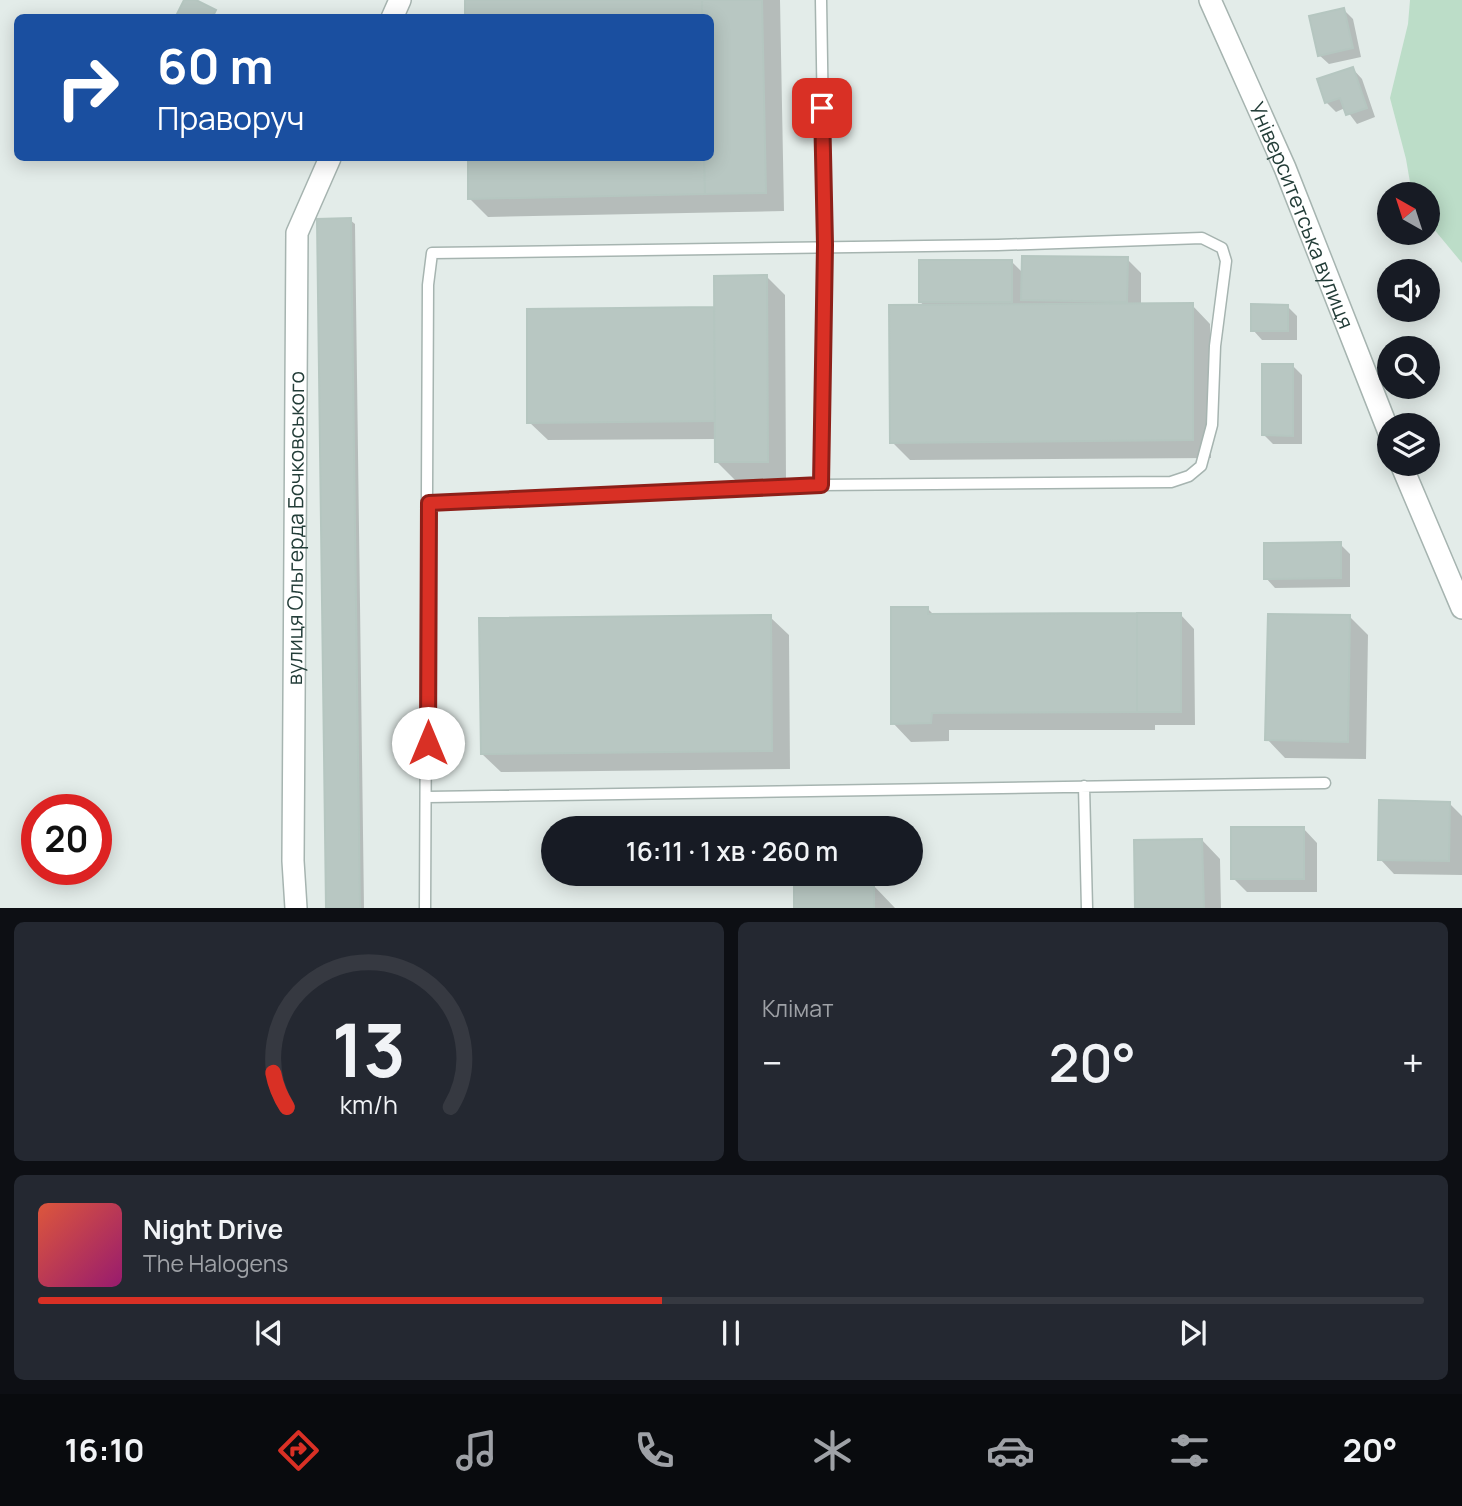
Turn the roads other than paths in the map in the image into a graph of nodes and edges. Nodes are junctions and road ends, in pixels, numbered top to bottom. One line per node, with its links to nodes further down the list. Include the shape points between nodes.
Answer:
1 (821, 0): 4 (lane)
2 (1210, 0): 5 (street, Університетська вулиця, via 1285,168)
3 (329, 161): 13 (street, вулиця Ольгерда Бочковського, via 297,233)
4 (825, 245): 7 (lane); 7 (lane, via 1202,238 1222,248 1226,261 1215,346 1212,425 1201,466 1189,476 1171,482); 8 (lane, via 432,253 428,285)
5 (1381, 413)
6 (1406, 476): 9 (street)
7 (821, 485): 8 (lane)
8 (429, 503): 12 (lane)
9 (1462, 608)
10 (1325, 783): 11 (lane)
11 (1084, 786): 12 (lane); 15 (lane)
12 (428, 797): 14 (lane)
13 (296, 908)
14 (425, 908)
15 (1087, 908)

